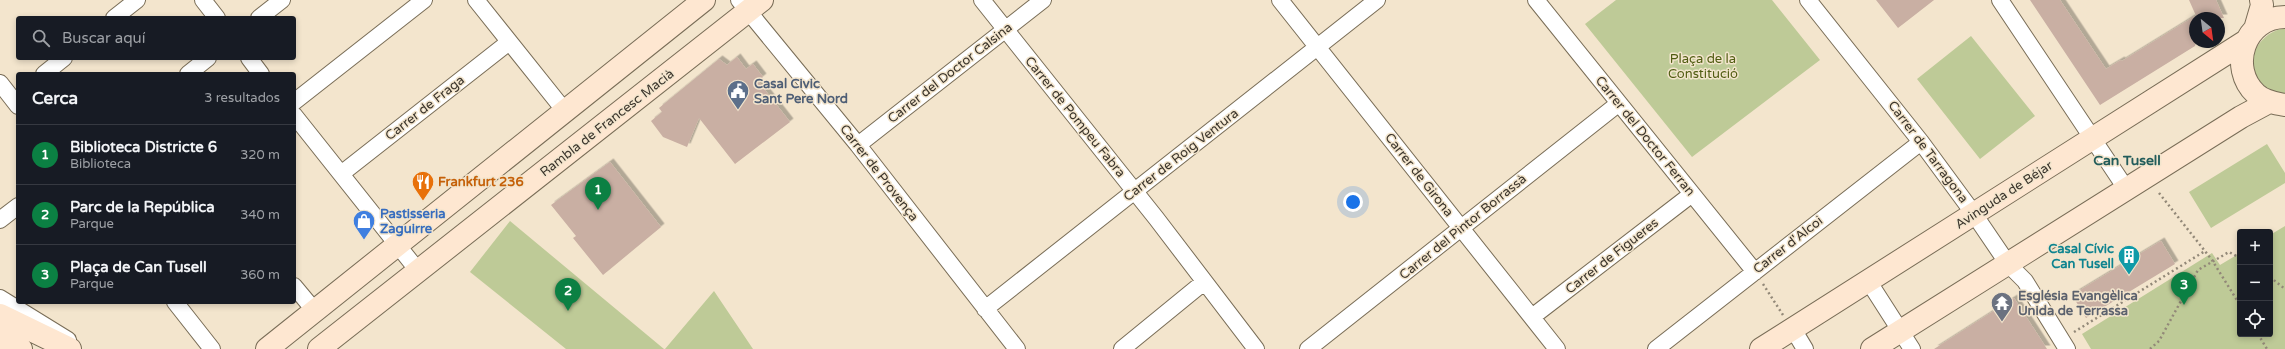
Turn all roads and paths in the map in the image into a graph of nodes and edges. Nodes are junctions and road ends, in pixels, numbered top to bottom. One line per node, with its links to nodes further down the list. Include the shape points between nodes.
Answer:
1 (137, 0): 16 (street)
2 (203, 0): 17 (street)
3 (282, 0): 18 (street)
4 (424, 0): 32 (street)
5 (476, 0): 22 (street)
6 (704, 0): 35 (main road)
7 (982, 0): 20 (street, Carrer de Pompeu Fabra)
8 (1042, 0): 20 (street, Carrer del Doctor Calsina)
9 (1280, 0): 23 (street, Carrer de Girona)
10 (1377, 0): 23 (street, Carrer de Roig Ventura)
11 (1536, 0): 33 (street, Carrer del Doctor Ferran)
12 (1808, 0): 38 (street, Carrer de Tarragona)
13 (2000, 0): 37 (street)
14 (2261, 0): 21 (main road, via 2262,5)
15 (750, 4): 39 (street, Carrer de Provença); 54 (main road, Rambla de Francesc Macià)
16 (117, 16)
17 (215, 16)
18 (262, 16)
19 (2285, 17): 21 (main road, Avinguda de Béjar, via 2267,20)
20 (1005, 30): 39 (street, Carrer del Doctor Calsina); 42 (street, Carrer de Pompeu Fabra)
21 (2250, 35): 34 (main road, via 2242,55 2242,69 2248,84 2257,95); 37 (main road, Avinguda de Béjar)
22 (509, 42): 35 (street); 40 (street, Carrer de Fraga)
23 (1317, 46): 42 (street, Carrer de Roig Ventura); 48 (street, Carrer de Girona)
24 (62, 60): 27 (street)
25 (206, 60): 28 (street)
26 (250, 60): 29 (street)
27 (46, 72)
28 (190, 72)
29 (260, 72)
30 (0, 83): 31 (street)
31 (16, 100)
32 (296, 100)
33 (1618, 104): 44 (street, Carrer del Doctor Ferran); 48 (street, Carrer del Pintor Borrassà)
34 (2277, 104): 41 (main road, via 2241,117)
35 (564, 110): 49 (main road)
36 (296, 118): 40 (street)
37 (2093, 138): 41 (street); 46 (main road, Avinguda de Béjar)
38 (1921, 142): 46 (street, Carrer de Tarragona); 55 (street, Carrer d'Alcoi)
39 (858, 145): 64 (street, Carrer de Provença)
40 (341, 174): 49 (street)
41 (2127, 190): 53 (main road)
42 (1135, 192): 57 (street, Carrer de Pompeu Fabra); 64 (street, Carrer de Roig Ventura)
43 (2159, 193): 50 (path)
44 (1692, 194): 55 (street, Carrer del Doctor Ferran); 67 (street, Carrer de Figueres)
45 (16, 208): 47 (street)
46 (1974, 214): 53 (street, Carrer de Tarragona); 58 (main road, Avinguda de Béjar)
47 (0, 220)
48 (1461, 228): 67 (street, Carrer de Girona); 82 (street, Carrer del Pintor Borrassà)
49 (397, 244): 54 (street); 65 (main road)
50 (2205, 251): 52 (path); 72 (path)
51 (2237, 256): 52 (path, via 2229,252)
52 (2212, 260): 62 (path); 88 (path, via 2198,270 2159,341)
53 (2008, 264): 71 (main road); 72 (street, Carrer de Tarragona, via 2025,281)
54 (419, 272): 78 (main road, Rambla de Francesc Macià)
55 (1755, 272): 68 (path); 84 (street, Carrer d'Alcoi)
56 (2273, 279): 60 (path)
57 (1204, 282): 80 (street); 81 (street, Carrer de Pompeu Fabra)
58 (1869, 282): 68 (main road, Avinguda de Béjar); 71 (street)
59 (296, 288): 65 (street)
60 (2285, 289)
61 (0, 298): 75 (street, via 52,328)
62 (2238, 301)
63 (177, 304): 76 (street)
64 (985, 308): 79 (street, Carrer de Provença)
65 (314, 310): 77 (main road)
66 (0, 315): 74 (main road)
67 (1532, 317): 83 (street, Carrer de Girona)
68 (1793, 329): 85 (main road, Avinguda de Béjar); 86 (street)
69 (0, 337): 73 (main road)
70 (2260, 337): 89 (path)
71 (1906, 340): 87 (main road)
72 (2067, 342)
73 (21, 349)
74 (70, 349)
75 (81, 349)
76 (212, 349)
77 (267, 349)
78 (319, 349)
79 (1017, 349)
80 (1122, 349)
81 (1256, 349)
82 (1308, 349)
83 (1557, 349)
84 (1656, 349)
85 (1762, 349)
86 (1805, 349)
87 (1872, 349)
88 (2150, 349)
89 (2268, 349)

